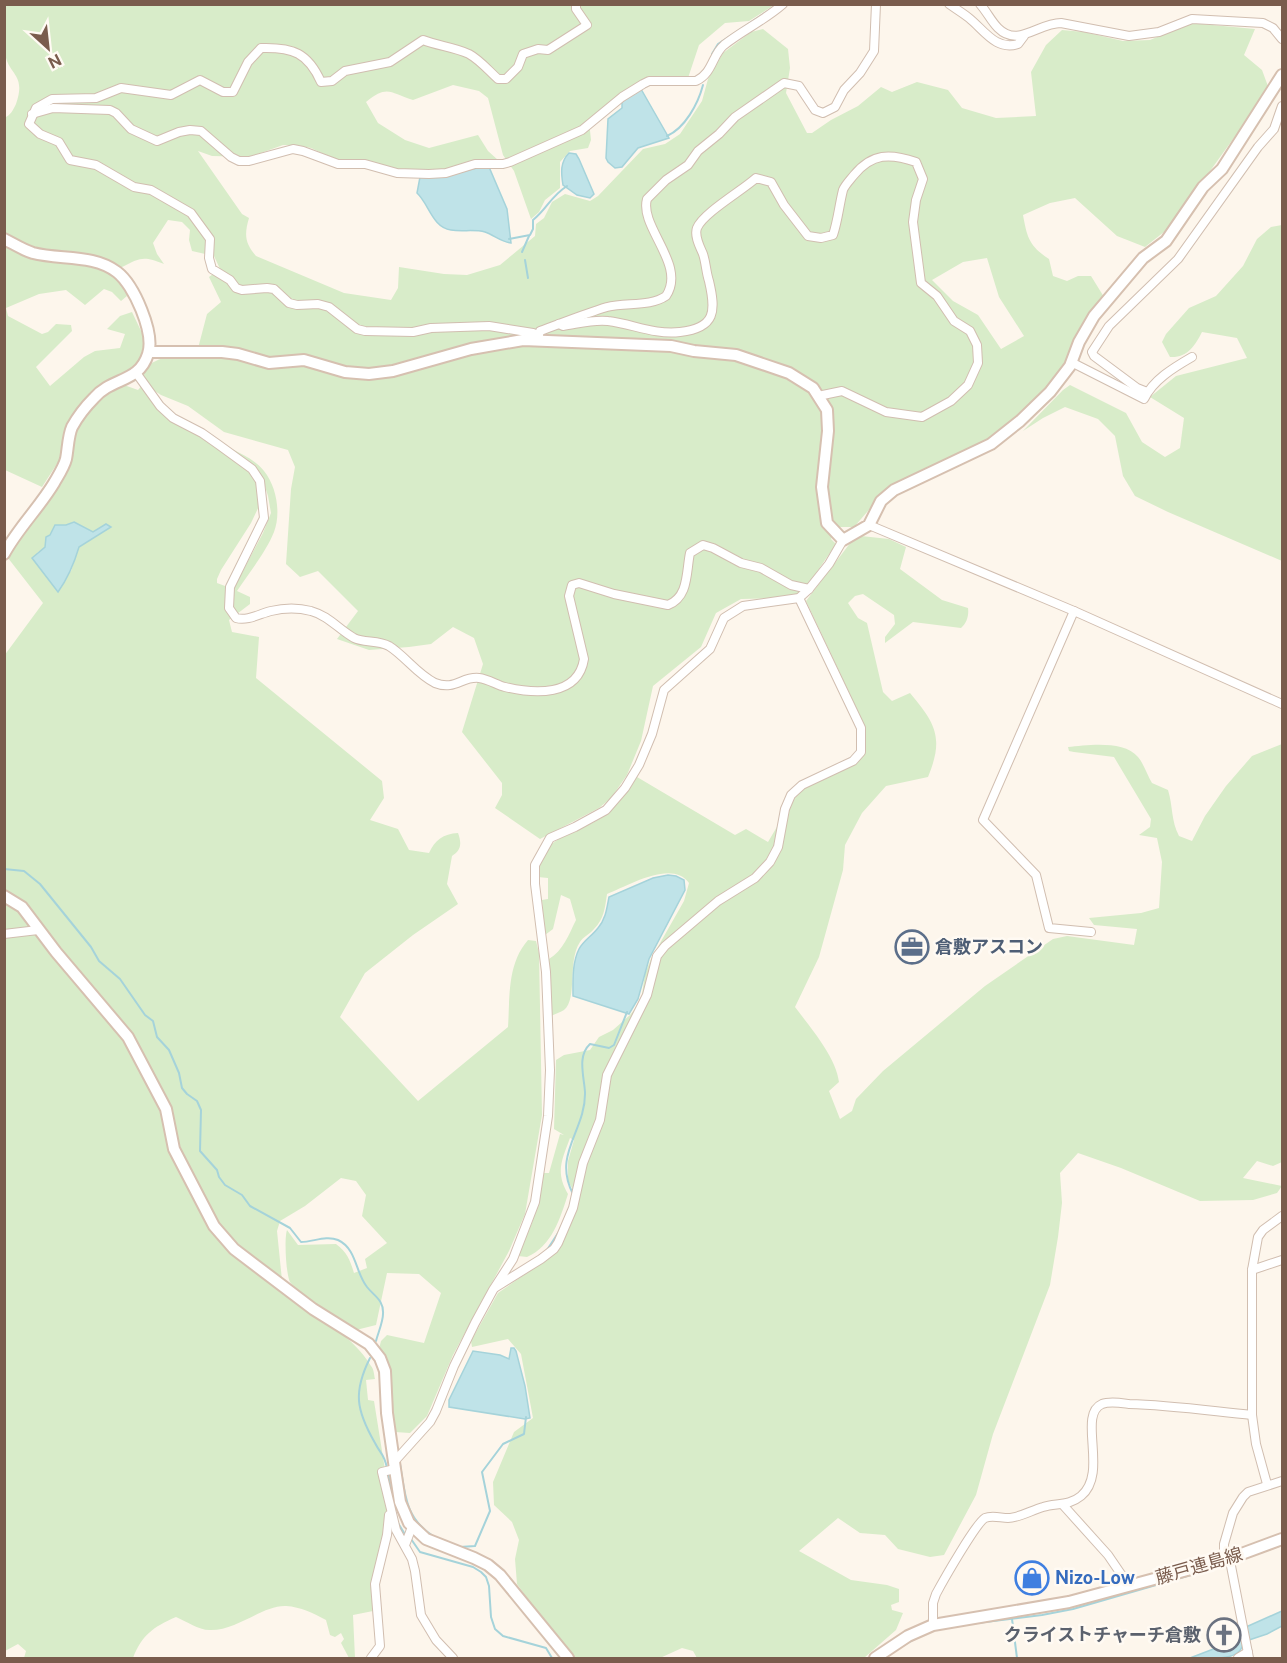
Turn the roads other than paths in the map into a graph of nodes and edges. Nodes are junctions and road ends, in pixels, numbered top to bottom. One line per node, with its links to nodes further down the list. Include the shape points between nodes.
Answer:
1 (576, 4): 10 (street, via 586,25 548,50 523,54 518,68 506,79 498,79 472,55 423,40 390,62 345,71 332,81 321,82 314,66 299,55 284,47 261,48 248,62 233,92 223,92 200,80 171,95 122,88 96,98 52,99)
2 (783, 4): 10 (street, via 722,46 701,79 650,81 570,136 510,162 475,164 446,173 397,173 365,164 338,164 292,149 238,161 201,130 179,132 157,141 131,129 110,110 53,108)
3 (876, 4): 12 (street, via 874,51 832,110 815,110 798,86 784,83 729,123 647,199 646,210 670,270 671,285 666,296 607,308)
4 (949, 4): 6 (street, via 1004,46 1018,44)
5 (980, 4): 6 (street, via 1000,30)
6 (1024, 36): 7 (street, via 1051,23 1061,23 1140,36 1192,19 1263,23)
7 (1282, 39)
8 (1282, 75): 16 (street, via 1222,169 1203,187 1166,241 1143,258 1094,316)
9 (1282, 106): 18 (street, via 1274,129 1178,259 1109,326 1092,352)
10 (32, 114): 13 (street, via 31,127 58,142 70,160 96,165 191,213 210,239 212,269 236,288 267,288 280,293 289,303 329,307 365,331 489,326 525,331)
11 (4, 239): 14 (street, via 31,253 96,262 116,271 130,286 141,311)
12 (559, 324): 13 (street, via 540,331); 19 (street, via 600,320 670,333 703,326 712,318 714,307 696,234 698,227 726,199 756,178 771,182 808,236 821,238 833,235 843,188 862,165 896,155 916,162 923,179 913,222 921,283 937,296 954,321 970,331 977,345 978,363 968,385 951,401 922,417 886,412 842,391)
13 (538, 338): 14 (street, via 471,349 369,374 345,372 304,360 269,363 222,352); 19 (street, via 671,346 736,355 789,373 813,388)
14 (149, 352): 17 (street)
15 (1192, 357): 18 (street)
16 (1071, 362): 18 (street, via 1144,399); 20 (street, via 1050,392 1013,427 991,444 894,490 881,501)
17 (137, 374): 22 (street, via 107,386 82,413 71,429 65,462 53,485); 23 (street, via 173,418 219,445 252,469 260,481 264,518 230,586 229,608 236,618 242,620 286,609 324,615 355,638 388,646 436,683 451,686 480,678 520,690 545,692 563,687 577,676 584,659 569,596 573,585 579,583 668,605 682,594 690,553 703,545 761,568 791,585)
18 (1147, 392)
19 (818, 396): 21 (street, via 827,410 822,487 827,523)
20 (869, 525): 21 (street); 25 (street)
21 (843, 540): 23 (street)
22 (4, 554)
23 (809, 589): 24 (street)
24 (799, 598): 34 (street, via 743,606 724,618 710,649 664,690 652,734 625,788 606,810 550,838 535,865 546,972 548,1116 535,1202 513,1259); 34 (street, via 861,728 861,752 853,761 802,785 791,795 771,862 755,878 718,901 657,956 647,995 607,1075 600,1120 558,1243 541,1260)
25 (1074, 611): 26 (street); 29 (street, via 983,820 1036,875 1049,928)
26 (1282, 704)
27 (4, 896): 28 (street, via 22,907)
28 (38, 930): 30 (street); 36 (street, via 128,1037 166,1110 174,1149 214,1226 234,1249 313,1309 369,1344 380,1358 385,1371)
29 (1091, 932)
30 (4, 934)
31 (1282, 1216): 33 (street, via 1258,1238)
32 (1282, 1260): 33 (street)
33 (1252, 1270): 35 (street)
34 (493, 1290): 36 (street, via 454,1366 436,1412)
35 (1252, 1415): 38 (street); 39 (street, via 1146,1404 1104,1404 1094,1411 1091,1424 1095,1462 1091,1484 1082,1496)
36 (391, 1468): 40 (street, via 382,1472); 41 (street)
37 (1282, 1480): 38 (street)
38 (1267, 1484): 43 (street, via 1248,1492 1233,1513 1224,1544)
39 (1063, 1505): 44 (street, via 1108,1555); 45 (street, via 1044,1506 1010,1519 983,1519 936,1594)
40 (390, 1510): 41 (street, via 396,1530); 48 (street, via 375,1584 380,1646)
41 (408, 1537): 47 (street, via 426,1539 488,1565); 49 (street, via 421,1615)
42 (1282, 1539): 43 (street, 藤戸連島線)
43 (1229, 1562): 44 (street, 藤戸連島線); 46 (street)
44 (1126, 1587): 45 (street, 藤戸連島線, via 1042,1608)
45 (933, 1625): 50 (street, 藤戸連島線, via 908,1636)
46 (1248, 1655): 51 (street)
47 (566, 1658)
48 (371, 1659)
49 (453, 1659)
50 (875, 1659)
51 (1238, 1659)

